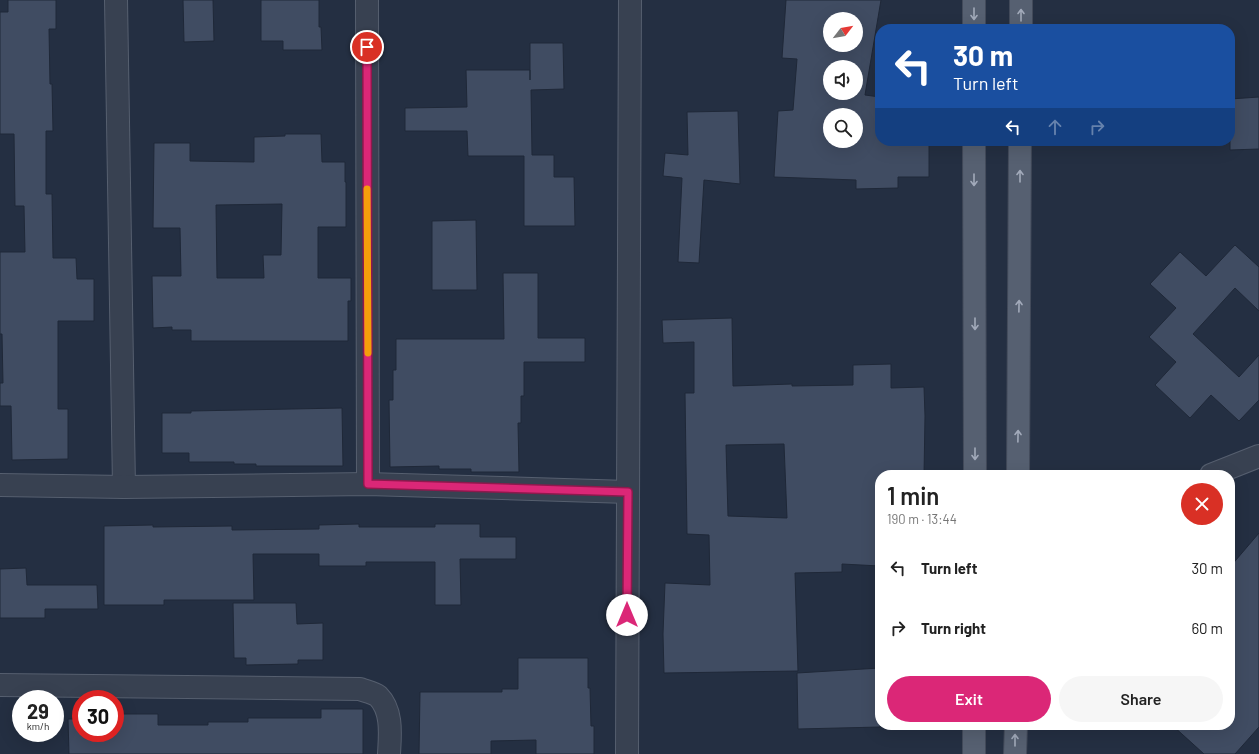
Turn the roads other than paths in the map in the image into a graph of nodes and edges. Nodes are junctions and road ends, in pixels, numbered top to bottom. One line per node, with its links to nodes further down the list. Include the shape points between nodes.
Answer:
1 (116, 0): 16 (street)
2 (367, 0): 14 (street)
3 (630, 0): 17 (street)
4 (974, 0): 6 (main road, one-way to 6)
5 (1021, 0): 7 (main road, one-way to 5)
6 (974, 24)
7 (1021, 24)
8 (974, 146): 11 (main road, one-way to 11)
9 (1020, 146): 12 (main road, one-way to 9)
10 (1259, 456): 13 (street)
11 (975, 470)
12 (1018, 470)
13 (1224, 470)
14 (368, 484): 16 (street); 17 (street)
15 (0, 485): 16 (street)
16 (124, 487)
17 (628, 492): 22 (street)
18 (0, 685): 21 (street, via 360,689 377,696 386,709 390,724)
19 (974, 730): 23 (main road)
20 (1016, 730): 24 (main road, one-way to 20)
21 (389, 754)
22 (627, 754)
23 (974, 754)
24 (1015, 754)

